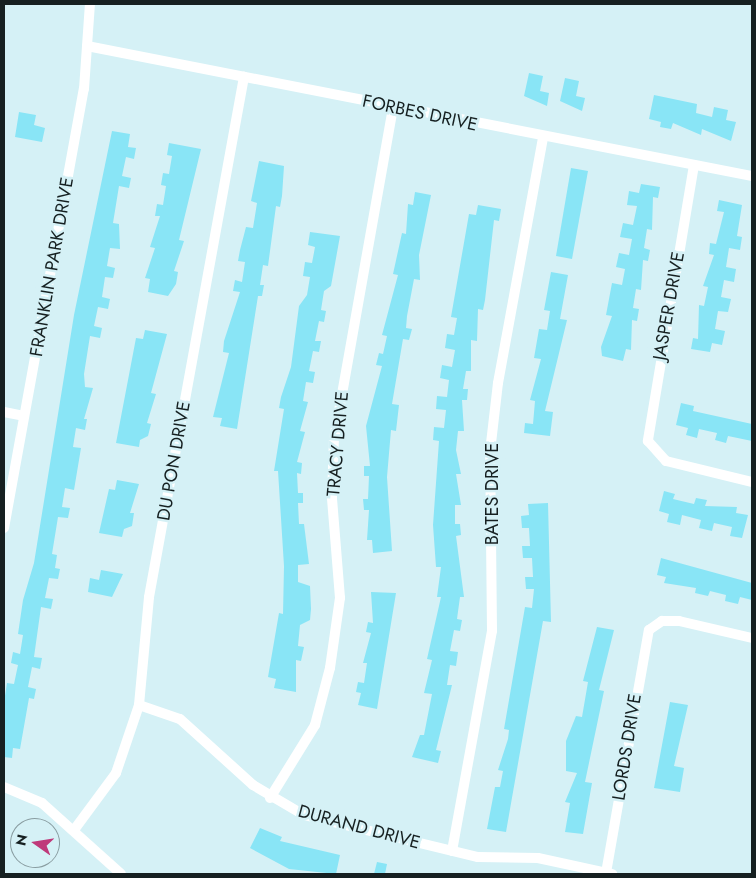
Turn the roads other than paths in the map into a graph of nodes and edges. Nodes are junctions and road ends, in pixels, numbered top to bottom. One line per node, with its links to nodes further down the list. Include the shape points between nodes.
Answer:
1 (90, 4): 2 (street, FRANKLIN PARK DRIVE)
2 (87, 46): 3 (street, FORBES DRIVE); 9 (street, FRANKLIN PARK DRIVE, via 84,89)
3 (244, 77): 4 (street, FORBES DRIVE); 13 (street, DU PON DRIVE, via 149,597)
4 (393, 108): 5 (street, FORBES DRIVE); 15 (street, TRACY DRIVE, via 334,439 332,498 340,598 330,668 315,725)
5 (543, 137): 6 (street, FORBES DRIVE); 17 (street, BATES DRIVE, via 498,382 490,452 492,631)
6 (694, 165): 7 (street, FORBES DRIVE); 10 (street, JASPER DRIVE, via 648,426 650,447 666,461)
7 (752, 176)
8 (4, 412): 9 (street)
9 (24, 416): 11 (street, FRANKLIN PARK DRIVE)
10 (752, 482)
11 (4, 528)
12 (752, 638): 19 (street, LORDS DRIVE, via 678,621 654,625 645,639)
13 (139, 705): 15 (street, DURAND DRIVE, via 180,720); 16 (street, DU PON DRIVE, via 116,773)
14 (4, 787): 16 (street, via 36,799)
15 (270, 798): 17 (street, DURAND DRIVE, via 314,818)
16 (74, 830): 18 (street)
17 (452, 851): 19 (street, DURAND DRIVE, via 498,860 538,858)
18 (121, 874)
19 (609, 874)

